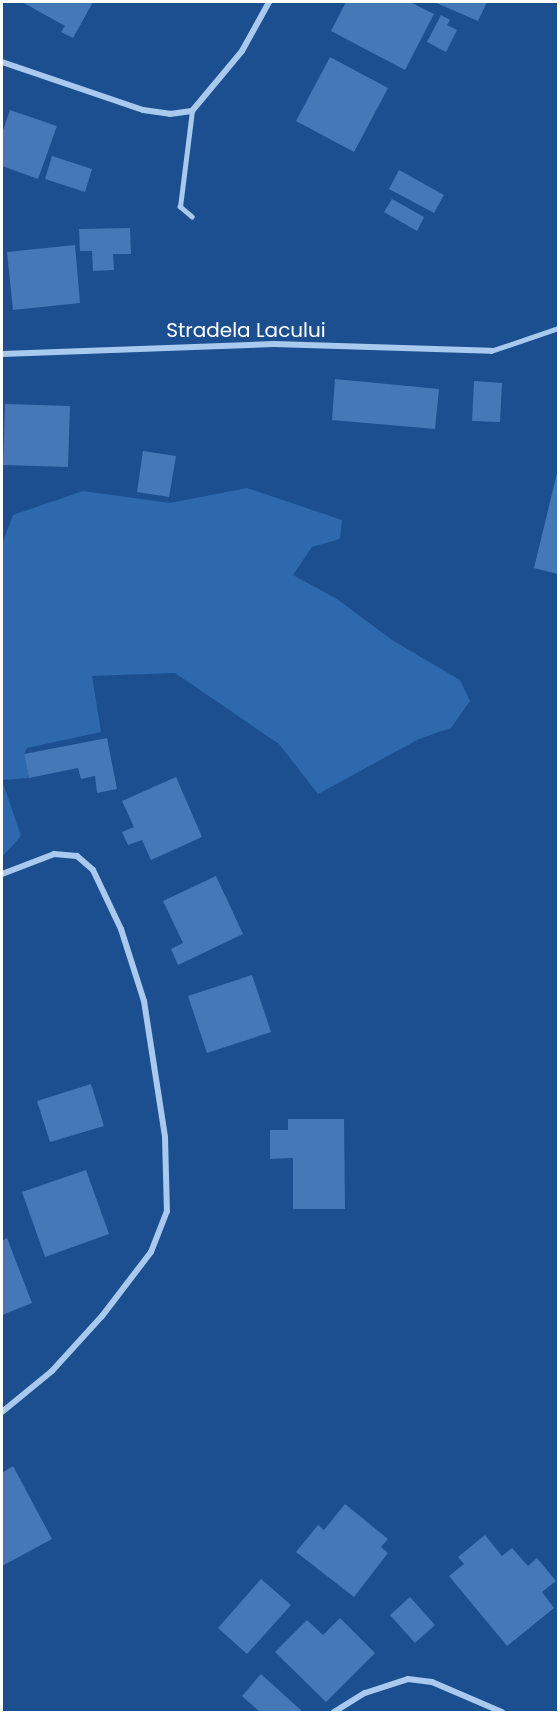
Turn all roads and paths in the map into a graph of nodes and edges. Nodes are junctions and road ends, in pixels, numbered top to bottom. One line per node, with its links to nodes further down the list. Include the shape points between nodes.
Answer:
1 (269, 2): 3 (street, via 242,51)
2 (2, 62): 3 (street, via 143,111)
3 (192, 111): 4 (lane, via 180,207)
4 (192, 217)
5 (558, 328): 6 (lane)
6 (491, 351): 7 (street, Stradela Lacului, via 274,344)
7 (2, 354)
8 (2, 874): 9 (street, via 54,854 76,856 93,870 121,929 144,1001 165,1137 167,1211 151,1252 102,1316 52,1371)
9 (2, 1413)
10 (334, 1713): 11 (street, via 365,1693 408,1679 432,1682)
11 (502, 1713)

